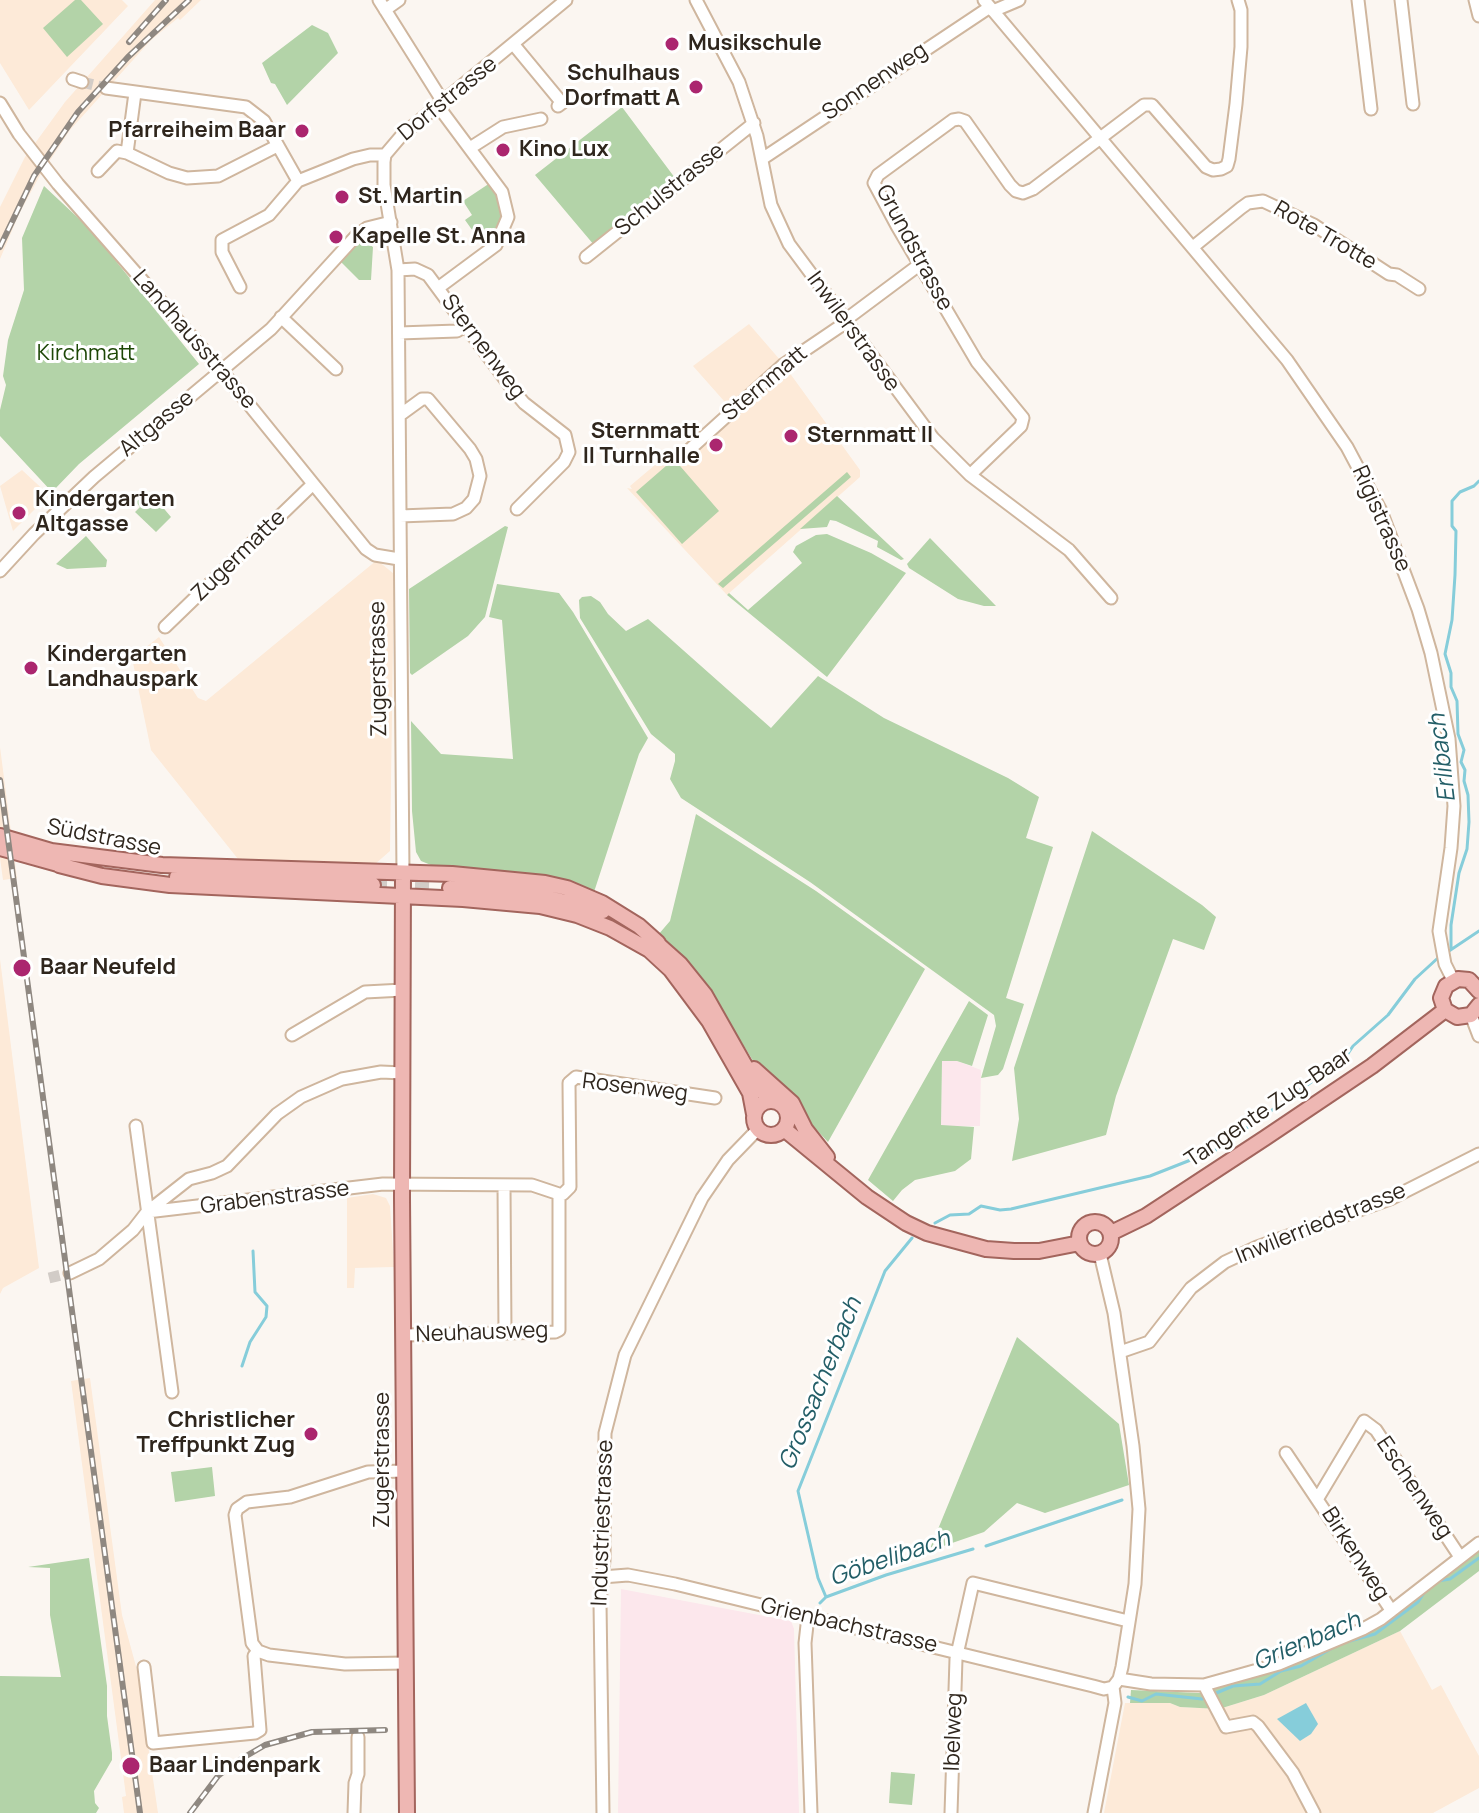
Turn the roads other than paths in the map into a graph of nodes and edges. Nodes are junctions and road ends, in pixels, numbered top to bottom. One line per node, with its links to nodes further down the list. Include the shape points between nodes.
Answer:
1 (399, 0): 9 (street)
2 (566, 0): 12 (street, Dorfstrasse)
3 (696, 0): 21 (street, Inwilerstrasse, via 733,69)
4 (1019, 0): 10 (street, Sonnenweg)
5 (1358, 0): 19 (street)
6 (1401, 0): 18 (street)
7 (1475, 0): 11 (street)
8 (1239, 1): 22 (street, via 1241,47 1227,166 1206,167 1152,105 1144,105)
9 (382, 5): 16 (street)
10 (989, 6): 22 (street, Rigistrasse); 27 (street, Sonnenweg)
11 (1479, 16)
12 (514, 45): 16 (street, Dorfstrasse); 17 (street, Dorfstrasse)
13 (106, 88): 14 (street)
14 (135, 93): 23 (street, via 246,107 264,121); 25 (street)
15 (0, 103): 43 (street, Landhausstrasse, via 51,176)
16 (441, 104): 24 (street); 26 (street, Dorfstrasse)
17 (560, 104)
18 (1413, 104)
19 (1371, 109)
20 (541, 119): 24 (street, via 503,127)
21 (754, 123): 27 (street, Inwilerstrasse); 32 (street, Schulstrasse)
22 (1099, 137): 31 (street, Rigistrasse); 33 (street, Grundstrasse, via 1023,193 1010,185 965,121 953,120 874,183)
23 (277, 146): 25 (street, via 218,176 201,179 169,173); 29 (street)
24 (470, 148): 36 (street, via 502,192 508,217 496,245)
25 (127, 153): 28 (street, via 117,151)
26 (385, 155): 29 (street, via 353,159); 30 (street, Zugerstrasse)
27 (762, 159): 39 (street, Inwilerstrasse, via 775,219)
28 (98, 171)
29 (298, 181): 35 (street, via 269,215 222,240 222,252)
30 (391, 222): 34 (street, Zugerstrasse); 38 (street, Altgasse, via 361,232)
31 (1193, 247): 37 (street, Rote Trotte, via 1248,203 1263,201 1314,225); 64 (street, Rigistrasse, via 1329,418 1395,542 1431,653 1453,778 1451,848 1439,922 1441,948)
32 (586, 257)
33 (919, 265): 39 (street, Sternmatt); 46 (street, Grundstrasse, via 977,362 1023,418)
34 (398, 270): 36 (street, Sternenweg, via 423,271); 41 (street, Zugerstrasse)
35 (240, 287)
36 (438, 288): 40 (street, Sternenweg)
37 (1419, 289)
38 (281, 317): 42 (street); 43 (street, Altgasse)
39 (845, 322): 45 (street, Sternmatt, via 783,365); 46 (street, Inwilerstrasse, via 933,438)
40 (465, 326): 41 (street, via 457,331); 48 (street, Sternenweg, via 524,403 565,435 569,452 564,462)
41 (399, 333): 44 (street, Zugerstrasse)
42 (336, 369)
43 (221, 370): 47 (street, Landhausstrasse); 51 (street, Altgasse, via 94,477)
44 (400, 415): 49 (street, Zugerstrasse); 49 (street, via 428,399 476,459 480,486 466,508 453,514)
45 (688, 451)
46 (970, 475): 52 (street, Inwilerstrasse, via 1069,550)
47 (313, 484): 50 (street, Landhausstrasse, via 366,549); 53 (street, Zugermatte)
48 (517, 509)
49 (400, 516): 50 (street, Zugerstrasse)
50 (399, 559): 58 (street, Zugerstrasse)
51 (0, 571)
52 (1111, 598)
53 (165, 627)
54 (0, 836): 56 (main road, Südstrasse)
55 (0, 848): 57 (main road, Südstrasse)
56 (51, 851): 58 (main road, via 162,865); 59 (main road, Südstrasse)
57 (59, 865): 59 (main road, Südstrasse, via 126,875); 62 (main road, via 170,885)
58 (403, 873): 62 (main road, Zugerstrasse); 63 (main road, via 500,877 567,888 621,914)
59 (201, 877): 60 (main road, Südstrasse)
60 (373, 885)
61 (434, 887): 63 (main road, via 565,901)
62 (403, 896): 63 (main road, via 540,906); 66 (main road, Zugerstrasse)
63 (655, 947): 71 (main road, via 694,980); 75 (main road, via 709,1021 750,1093)
64 (1453, 980): 65 (main road, via 1469,980); 67 (main road, via 1442,994)
65 (1478, 988)
66 (403, 990): 69 (street, via 365,992); 72 (main road, Zugerstrasse)
67 (1445, 1010): 68 (main road, via 1457,1017); 85 (main road, Tangente Zug-Baar, via 1265,1138)
68 (1475, 1010): 70 (street)
69 (292, 1035)
70 (1479, 1036)
71 (735, 1044): 74 (main road); 80 (main road, via 762,1078 792,1103)
72 (403, 1073): 81 (main road, Zugerstrasse); 84 (street, via 342,1079 301,1097 227,1166 189,1179)
73 (715, 1098): 83 (street, Rosenweg, via 576,1077 569,1083 570,1187)
74 (770, 1101): 75 (main road); 78 (main road, via 786,1110)
75 (754, 1114): 77 (main road)
76 (136, 1126): 84 (street)
77 (758, 1129): 78 (main road, via 770,1135); 100 (street, Industriestrasse, via 702,1198 621,1368 605,1433)
78 (784, 1129): 80 (main road)
79 (1479, 1154): 92 (street, Inwilerriedstrasse, via 1390,1199 1225,1262 1191,1288 1149,1342)
80 (834, 1171): 86 (main road, via 922,1231 986,1249 1039,1251)
81 (402, 1184): 82 (street); 84 (street, Grabenstrasse); 91 (main road, Zugerstrasse)
82 (504, 1185): 83 (street, via 532,1185); 90 (street)
83 (559, 1194): 89 (street, Rosenweg)
84 (147, 1212): 88 (street, via 99,1259); 93 (street)
85 (1111, 1233): 86 (main road, via 1093,1222 1081,1230); 87 (main road, via 1110,1246)
86 (1080, 1243): 87 (main road, via 1088,1252)
87 (1100, 1254): 92 (street)
88 (70, 1273)
89 (559, 1330): 90 (street, Neuhausweg)
90 (505, 1333): 91 (street, Neuhausweg)
91 (405, 1335): 96 (main road, Zugerstrasse)
92 (1120, 1352): 103 (street, via 1139,1509)
93 (172, 1392)
94 (1364, 1421): 97 (street, Birkenweg); 99 (street, Eschenweg, via 1376,1430)
95 (1286, 1453): 97 (street, Birkenweg)
96 (404, 1471): 104 (street, via 368,1472 290,1497 247,1502 237,1509 252,1643); 106 (main road, Zugerstrasse)
97 (1318, 1498): 101 (street, Birkenweg)
98 (1479, 1543): 99 (street)
99 (1460, 1557): 101 (street)
100 (602, 1577): 102 (street, Grienbachstrasse, via 655,1580); 113 (street, Industriestrasse)
101 (1391, 1610): 109 (street, via 1363,1629)
102 (808, 1616): 105 (street, Grienbachstrasse); 114 (street)
103 (1128, 1621): 105 (street, Ibelweg, via 973,1583); 108 (street)
104 (258, 1651): 106 (street, via 345,1664); 107 (street, via 254,1656 262,1726 255,1733 153,1743)
105 (958, 1651): 108 (street, Grienbachstrasse, via 1104,1689); 115 (street, Ibelweg)
106 (406, 1663): 112 (main road, Zugerstrasse)
107 (144, 1667)
108 (1116, 1683): 109 (street); 116 (street)
109 (1207, 1692): 117 (street, via 1226,1727 1253,1722 1258,1726)
110 (358, 1737): 111 (street)
111 (354, 1813)
112 (407, 1813)
113 (603, 1813)
114 (811, 1813)
115 (951, 1813)
116 (1094, 1813)
117 (1314, 1813)

